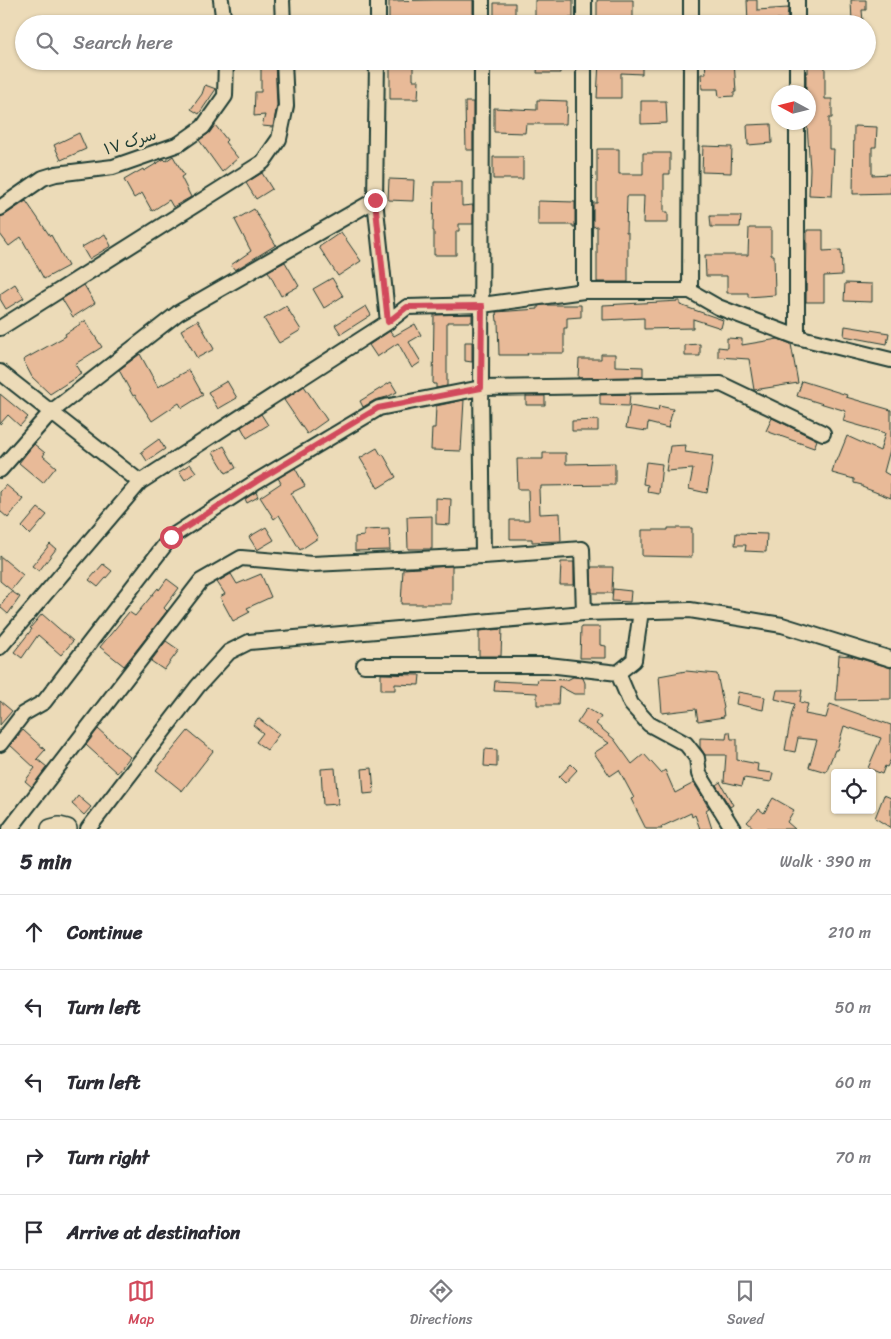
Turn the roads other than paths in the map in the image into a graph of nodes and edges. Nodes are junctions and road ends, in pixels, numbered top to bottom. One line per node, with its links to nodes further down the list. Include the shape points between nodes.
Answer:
1 (222, 0): 8 (street)
2 (282, 0): 9 (street)
3 (378, 0): 10 (street)
4 (482, 0): 11 (street)
5 (584, 0): 12 (street)
6 (691, 0): 13 (street)
7 (797, 0): 14 (street)
8 (223, 15)
9 (283, 15)
10 (378, 15)
11 (482, 15)
12 (584, 15)
13 (691, 15)
14 (797, 15)
15 (226, 70): 25 (street, سرک ۱۷, via 225,96 203,127 179,144 113,167 44,178)
16 (284, 70): 30 (street, via 286,106 279,139 263,162)
17 (377, 70): 24 (street)
18 (482, 70): 28 (street)
19 (584, 70): 26 (street)
20 (691, 70): 27 (street)
21 (797, 70): 22 (street)
22 (797, 85)
23 (797, 130): 31 (street)
24 (375, 200): 29 (street); 35 (street, via 178,313)
25 (0, 208)
26 (584, 291): 27 (street); 28 (street)
27 (690, 291): 31 (street, via 718,307)
28 (482, 306): 29 (street, via 407,307); 34 (street)
29 (388, 322): 38 (street)
30 (0, 328)
31 (797, 336): 32 (street)
32 (891, 360)
33 (0, 372): 35 (street)
34 (481, 388): 36 (street, via 721,384); 39 (street); 46 (street, via 378,408 171,537 44,702 23,714)
35 (51, 412): 37 (street); 38 (street)
36 (823, 433)
37 (0, 470)
38 (140, 482): 42 (street)
39 (483, 556): 41 (street, via 582,549); 47 (street, via 312,564 241,558 202,581)
40 (641, 611): 41 (street); 43 (street, via 690,610 782,625); 45 (street, via 634,660)
41 (584, 613): 50 (street, via 248,642 229,652 198,686)
42 (0, 646)
43 (891, 659)
44 (364, 665): 45 (street, via 548,665)
45 (618, 673): 51 (street, via 631,704 649,724 686,744 697,758 699,774)
46 (0, 744)
47 (10, 829)
48 (51, 829): 49 (main road)
49 (67, 829)
50 (88, 829)
51 (733, 829)

